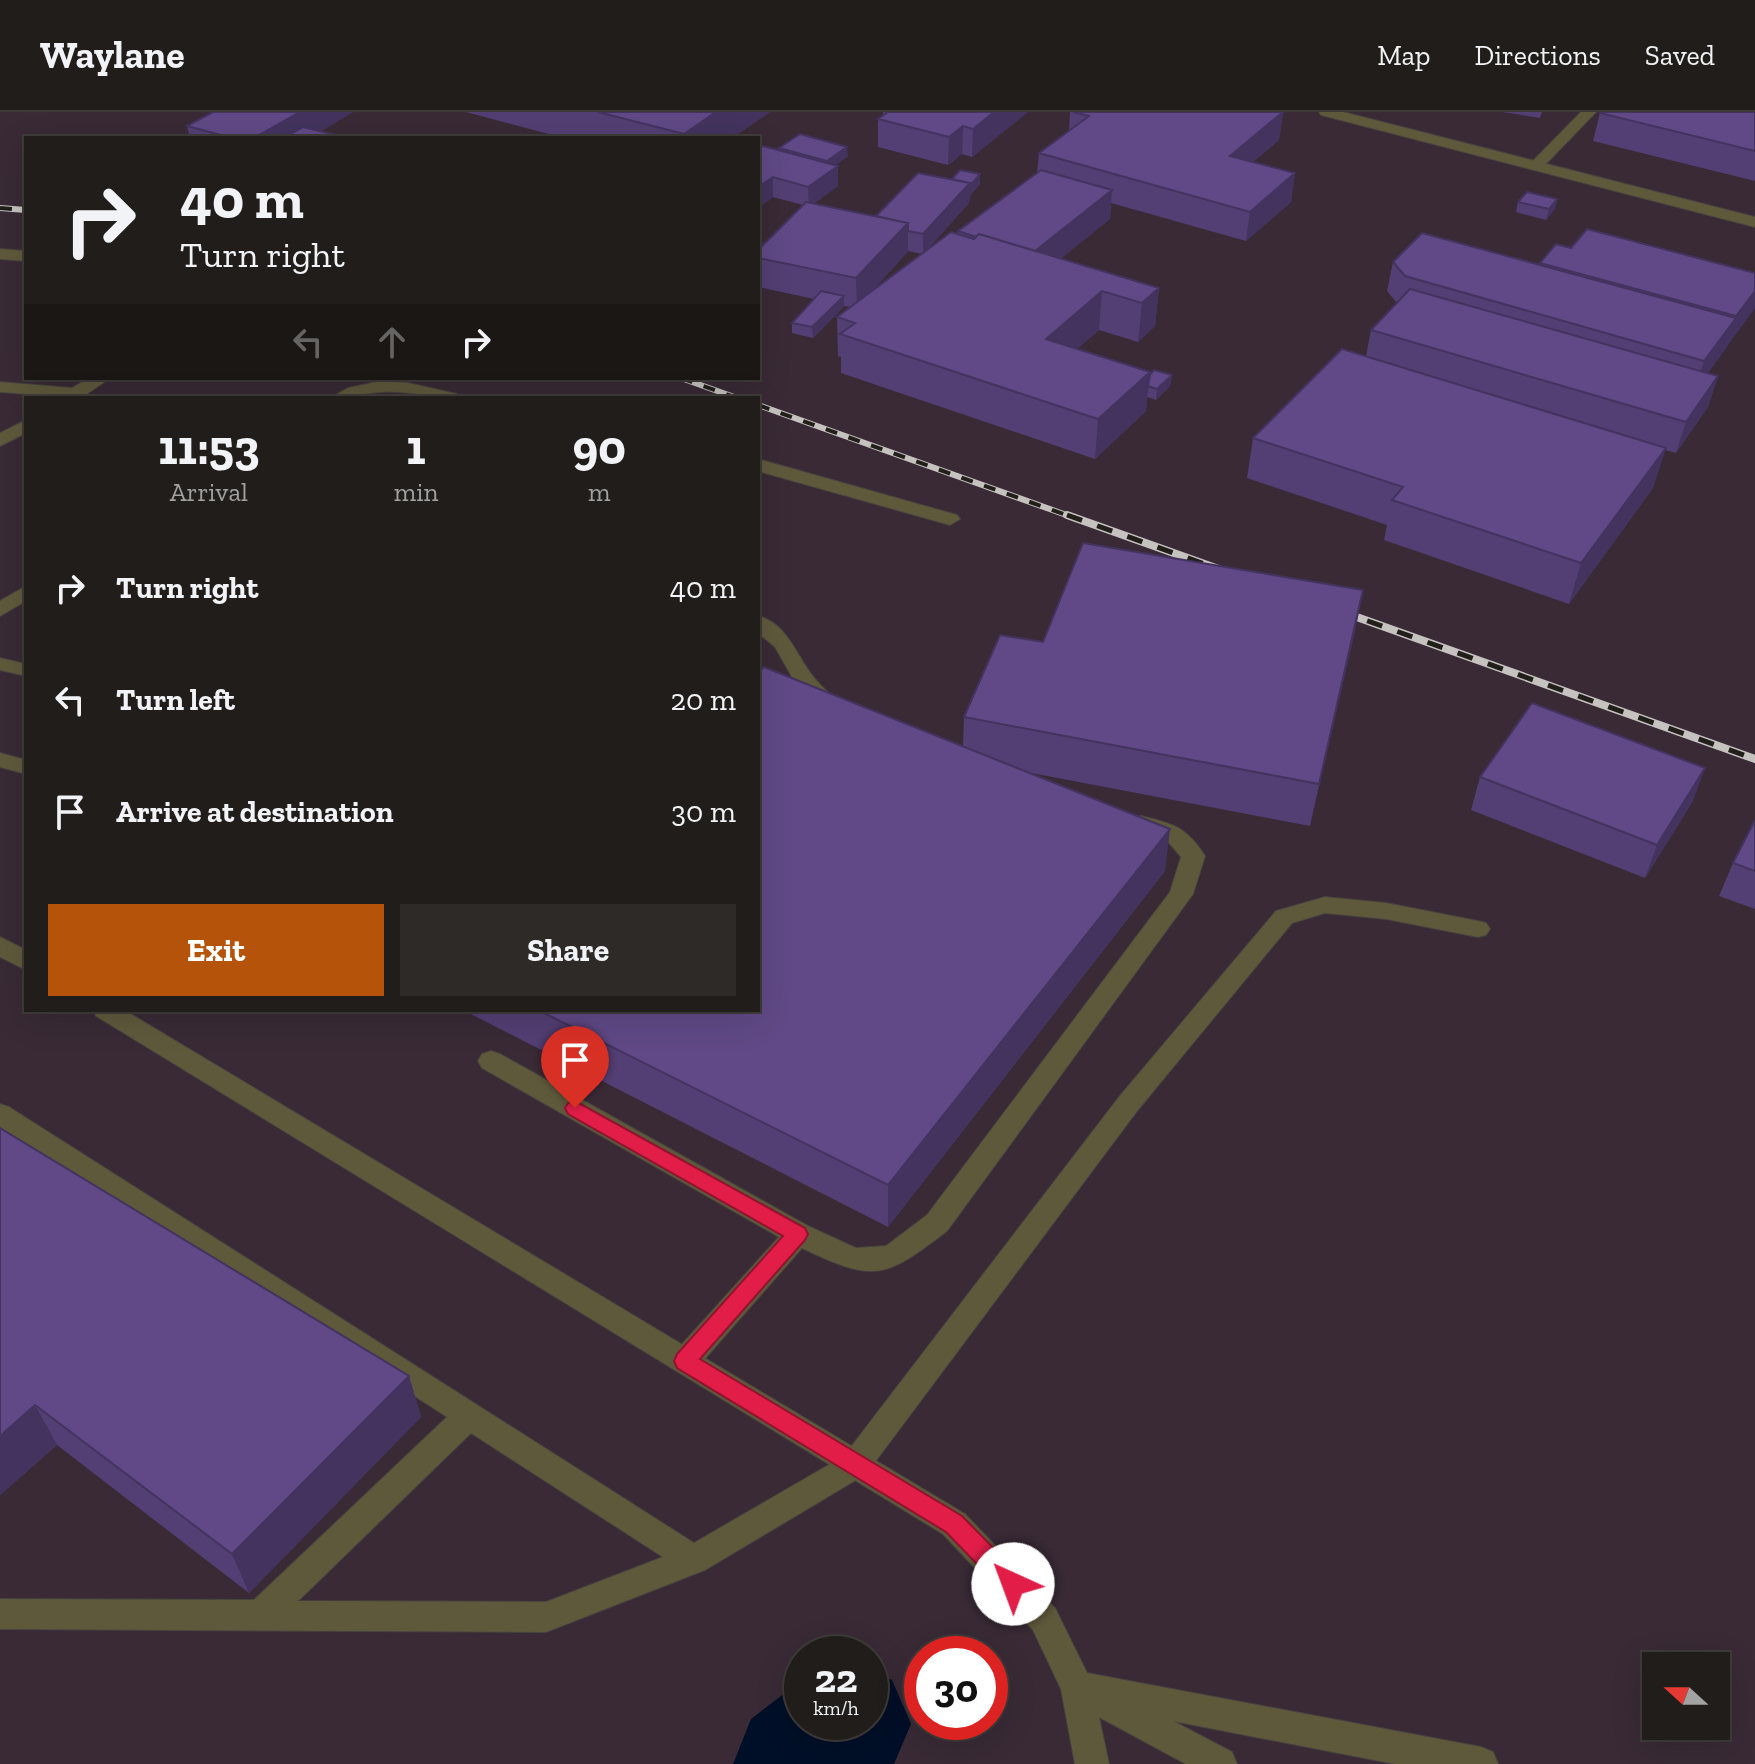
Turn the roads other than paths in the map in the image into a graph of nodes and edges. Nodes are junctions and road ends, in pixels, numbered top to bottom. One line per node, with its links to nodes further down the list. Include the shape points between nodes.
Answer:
1 (1326, 112): 3 (street)
2 (1589, 112): 3 (street)
3 (1536, 166): 4 (street)
4 (1755, 222)
5 (0, 254): 6 (street)
6 (24, 256)
7 (98, 380): 9 (street)
8 (0, 387): 9 (street)
9 (72, 396)
10 (343, 396): 11 (street, via 361,387 388,384)
11 (442, 396)
12 (24, 426): 13 (street)
13 (0, 441)
14 (760, 466): 15 (street)
15 (950, 519)
16 (24, 593): 17 (street)
17 (0, 610)
18 (760, 624): 21 (street, via 783,644 803,679 830,707)
19 (0, 664): 20 (street)
20 (24, 670)
21 (857, 722)
22 (0, 760): 23 (street)
23 (24, 766)
24 (1114, 816): 31 (street, via 1173,832 1193,856 1181,894 937,1223 892,1257 854,1260)
25 (1478, 929): 34 (street, via 1325,905 1284,917 1128,1104)
26 (0, 946): 27 (street)
27 (24, 960)
28 (108, 1012): 32 (street)
29 (491, 1061): 31 (street)
30 (0, 1114): 33 (street)
31 (798, 1234): 32 (street)
32 (685, 1361): 34 (street)
33 (469, 1416): 35 (street); 37 (street)
34 (855, 1465): 35 (street); 38 (street, via 954,1524 998,1567 1044,1619)
35 (694, 1560): 37 (street, via 546,1617)
36 (0, 1614): 37 (street)
37 (261, 1615)
38 (1077, 1687): 39 (street); 40 (street); 41 (street)
39 (1092, 1764)
40 (1220, 1764)
41 (1481, 1764)

